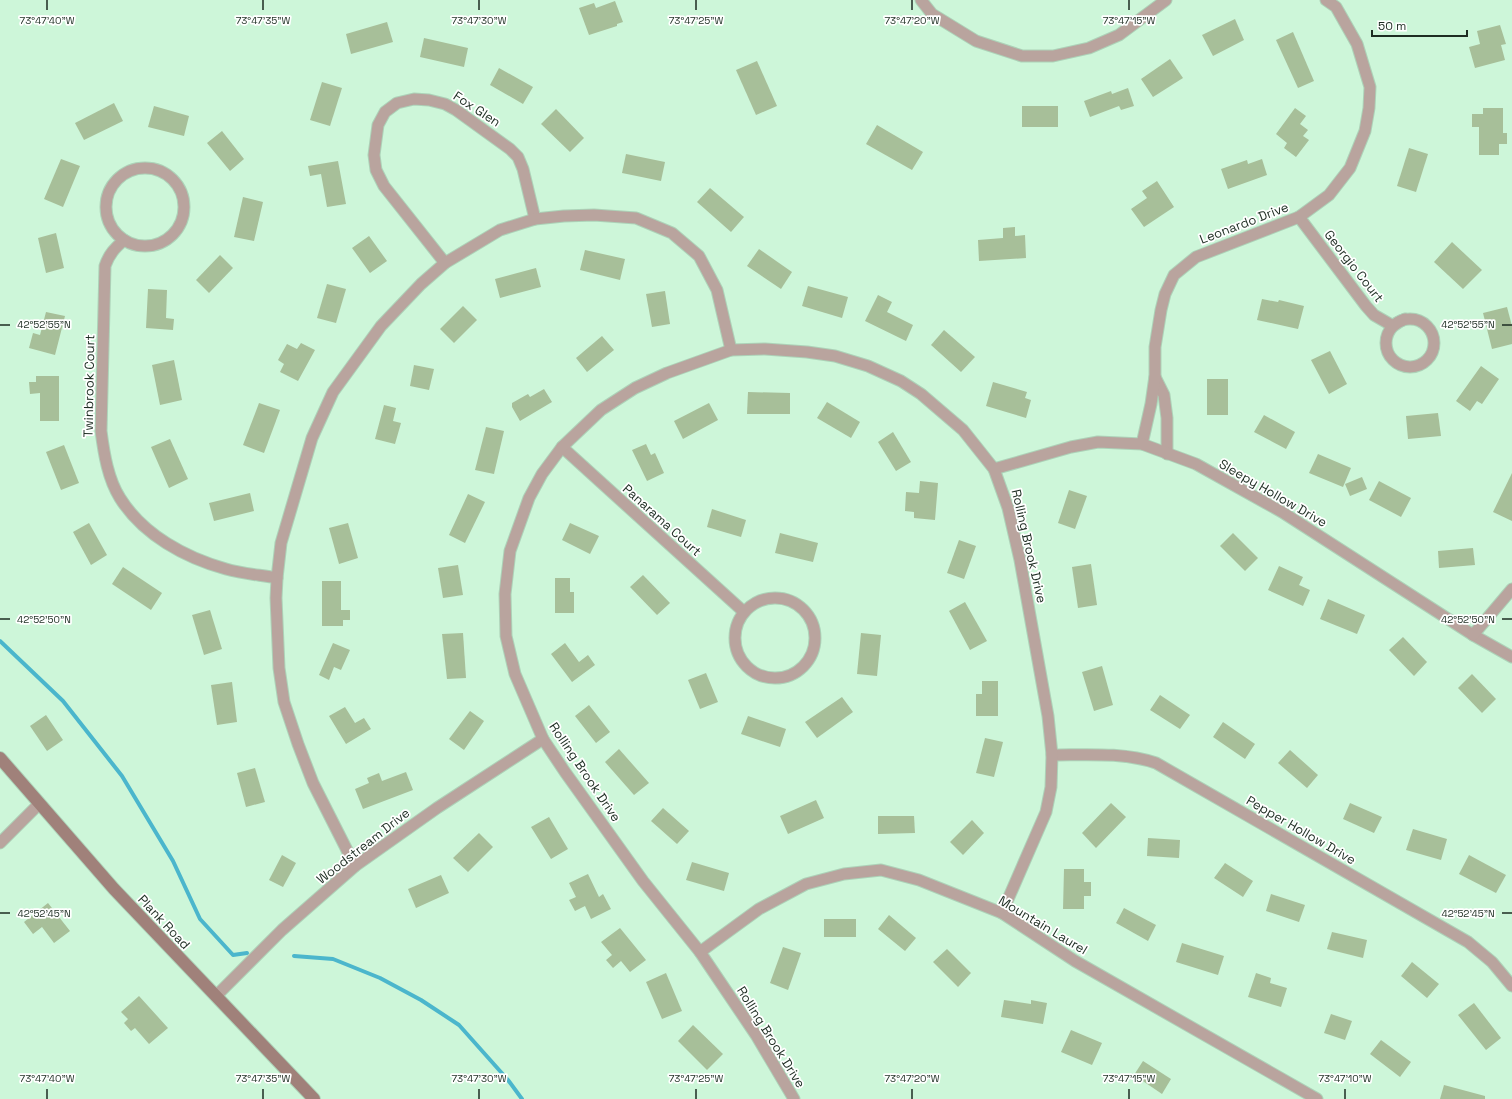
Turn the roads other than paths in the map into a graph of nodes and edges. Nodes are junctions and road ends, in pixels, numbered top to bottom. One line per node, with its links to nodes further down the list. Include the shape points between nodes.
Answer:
1 (921, 0): 2 (street, via 932,14 976,41 1022,56 1053,56 1088,48 1119,35)
2 (1166, 0)
3 (1326, 0): 4 (street, Leonardo Drive, via 1336,7 1357,44 1370,87 1369,108 1365,131 1350,168 1329,195)
4 (1299, 217): 8 (street, Georgio Court, via 1366,306 1374,315); 10 (street, Leonardo Drive, via 1196,257 1174,275 1161,310 1155,347)
5 (535, 219): 7 (street, via 500,230); 7 (street, Fox Glen, via 523,169 518,157 510,149 445,104 414,99 397,103 385,112 378,125 374,155 376,170 384,186); 9 (street, via 594,215 636,218 672,233 699,256 717,290)
6 (124, 240): 6 (street, via 113,230 107,216 106,201 111,187 121,176 134,170 149,168 163,172 175,182 183,196 184,212 179,227 168,239 154,245 138,246); 15 (street, Twinbrook Court, via 113,249 105,266 101,432 109,472 120,498 155,536 188,556 227,569)
7 (445, 263): 15 (street, via 381,326 333,392 305,458 281,543)
8 (1393, 326): 8 (street, via 1413,319 1426,325 1431,331 1435,345 1430,358 1418,367 1403,367 1396,364 1387,352 1386,346 1388,332)
9 (731, 350): 12 (street, Rolling Brook Drive, via 667,373 635,388 601,410); 14 (street, Rolling Brook Drive, via 807,352 835,356 868,366 922,394 963,430)
10 (1155, 376): 11 (street, Leonardo Drive, via 1152,404); 13 (street, Leonardo Drive, via 1164,395)
11 (1142, 444): 13 (street, Sleepy Hollow Drive); 14 (street, Sleepy Hollow Drive, via 1098,442)
12 (562, 447): 17 (street, Panarama Court); 20 (street, Rolling Brook Drive, via 542,474 529,498 510,551 505,594 506,636 515,674)
13 (1167, 454): 18 (street, Sleepy Hollow Drive, via 1196,464 1282,512)
14 (994, 469): 21 (street, Rolling Brook Drive, via 1008,508 1021,567 1048,716)
15 (277, 578): 25 (street, via 278,668 284,702 313,783)
16 (1512, 589): 18 (street)
17 (744, 612): 17 (street, via 757,602 772,598 787,600 801,608 811,620 815,635 814,651 806,664 794,674 778,678 763,677 749,669 739,656 735,641 737,626)
18 (1473, 635): 19 (street, Sleepy Hollow Drive)
19 (1512, 657)
20 (543, 739): 25 (street, Woodstream Drive, via 437,808); 27 (street, Rolling Brook Drive, via 643,881)
21 (1052, 755): 26 (street, Rolling Brook Drive, via 1051,787 1046,812); 28 (street, Pepper Hollow Drive, via 1125,756 1156,763 1468,942 1492,962)
22 (0, 758): 23 (street, Plank Road)
23 (39, 804): 24 (street); 29 (street, Plank Road, via 114,889)
24 (0, 843)
25 (355, 866): 29 (street, Woodstream Drive, via 282,930)
26 (1002, 913): 27 (street, Mountain Laurel, via 919,880 881,870 844,874 806,884 759,910); 32 (street, Mountain Laurel, via 1075,961)
27 (700, 952): 31 (street, Rolling Brook Drive, via 756,1035)
28 (1512, 986)
29 (216, 996): 30 (street, Plank Road)
30 (314, 1099)
31 (794, 1099)
32 (1317, 1099)

